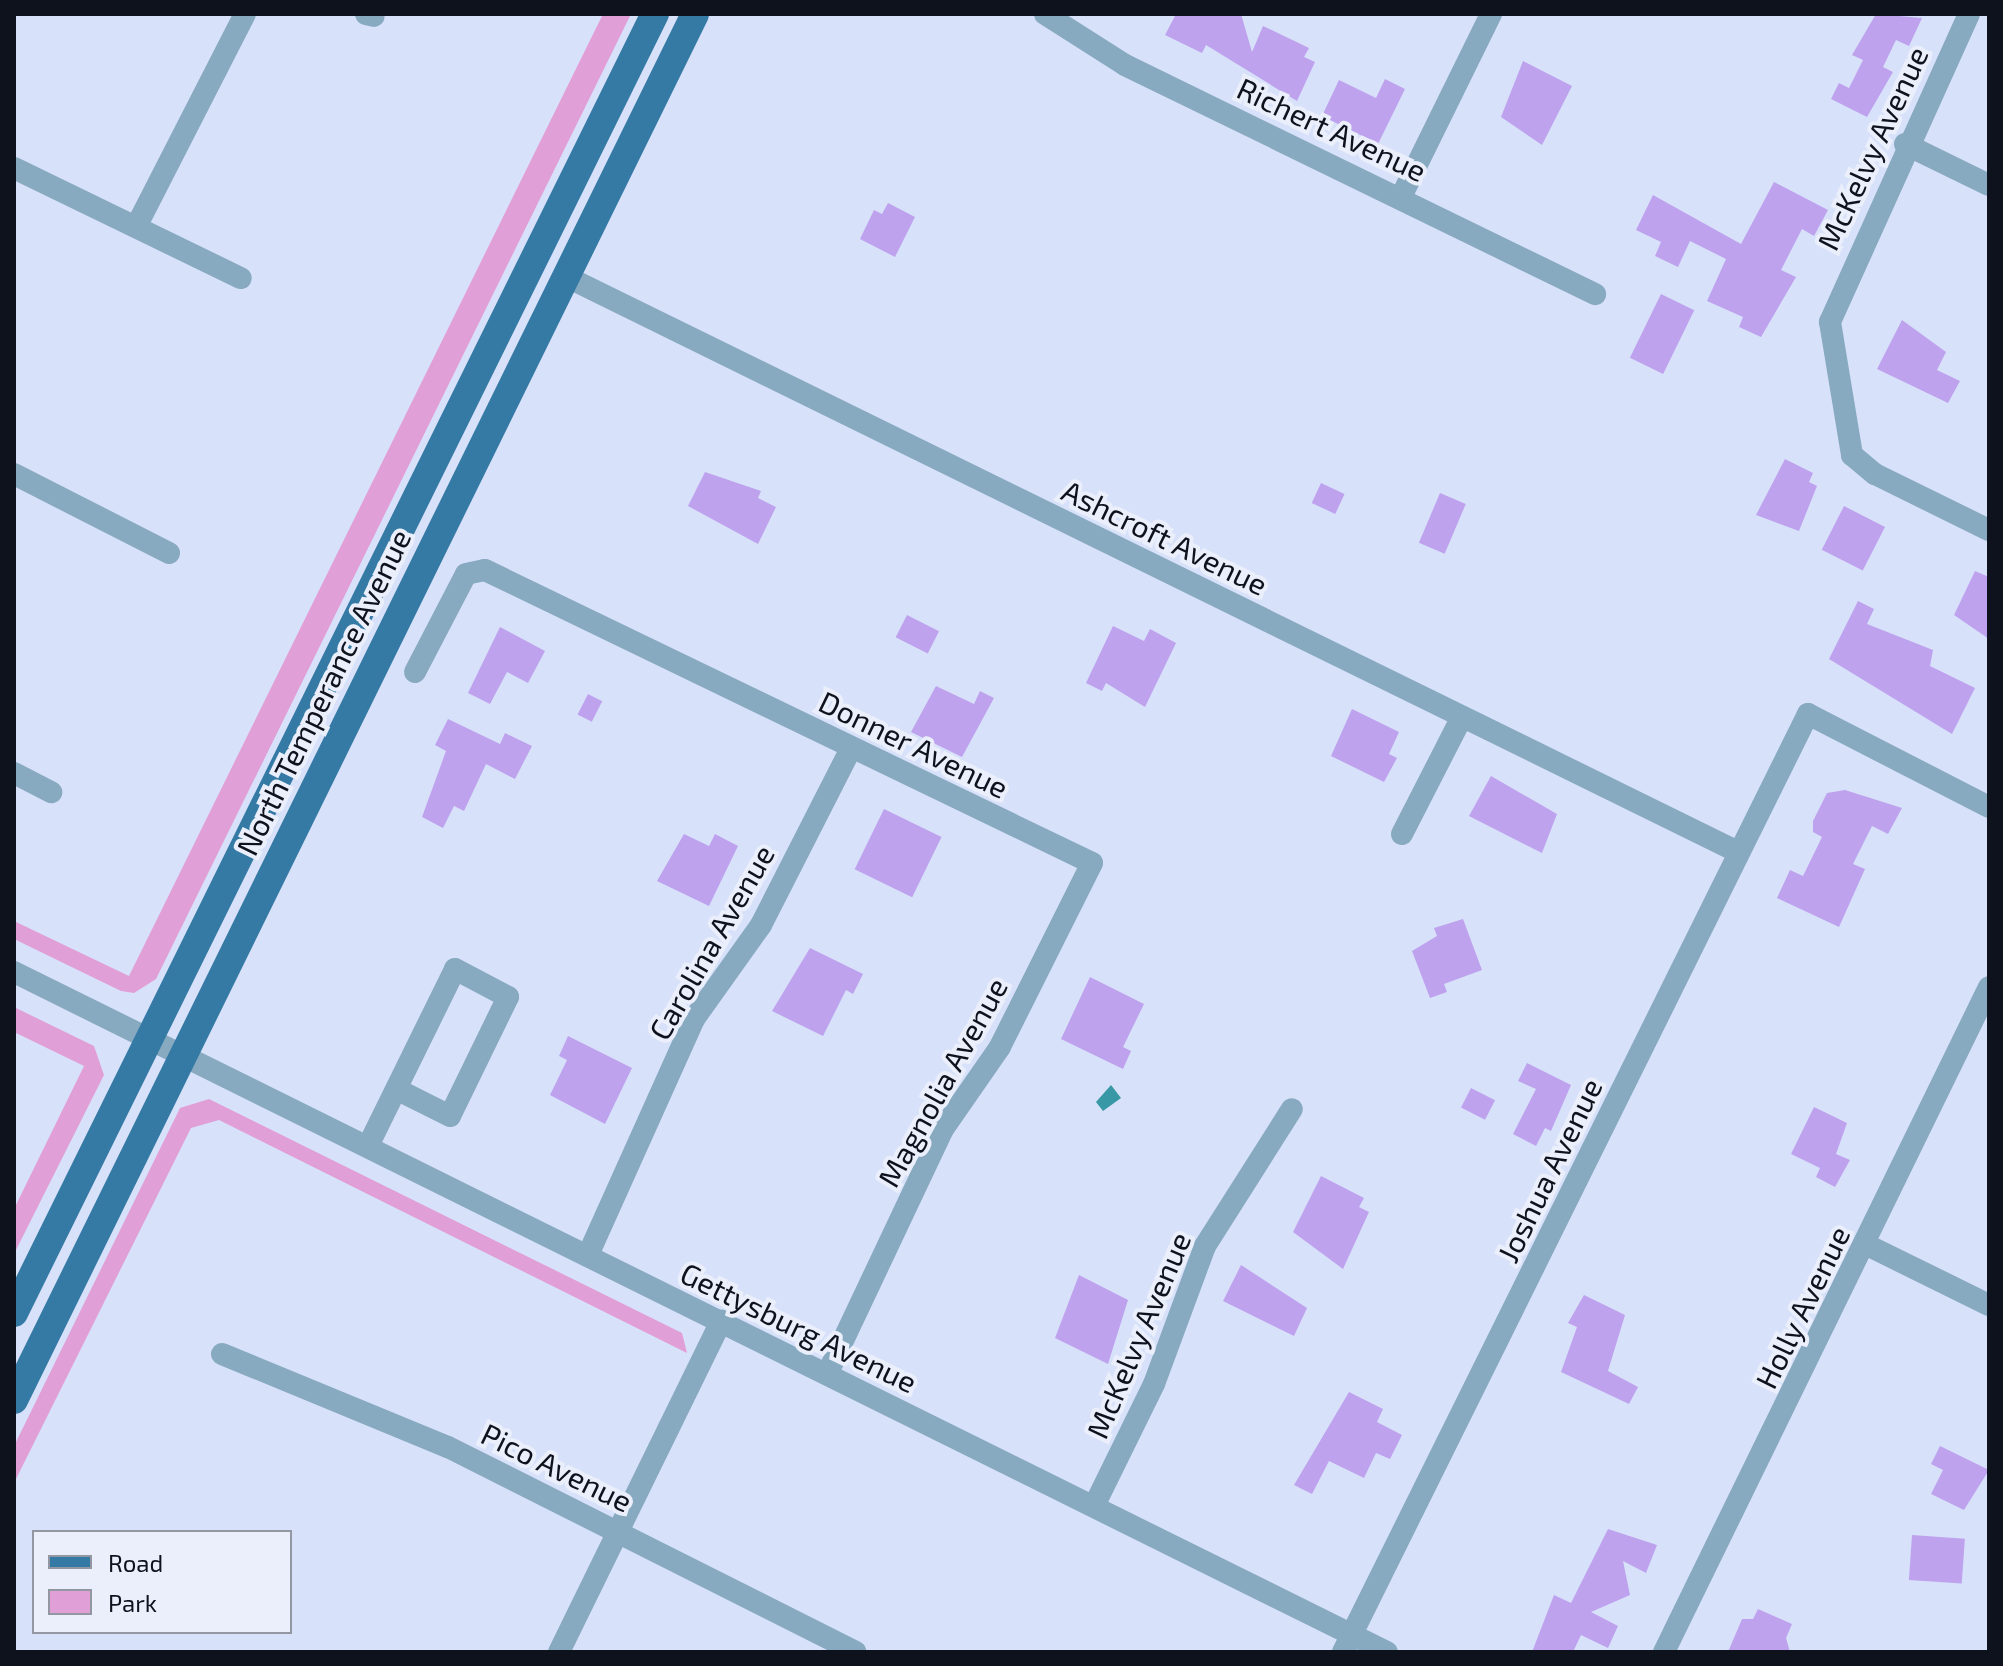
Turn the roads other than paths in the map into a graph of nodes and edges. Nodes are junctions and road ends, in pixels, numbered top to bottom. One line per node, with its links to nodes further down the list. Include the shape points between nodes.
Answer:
1 (245, 14): 11 (street)
2 (655, 14): 29 (main road, North Temperance Avenue)
3 (695, 14): 12 (main road, North Temperance Avenue)
4 (1045, 14): 10 (street, Richert Avenue, via 1125,65)
5 (1491, 14): 10 (street)
6 (1969, 14): 7 (street, McKelvy Avenue)
7 (1905, 144): 9 (street); 16 (street, McKelvy Avenue, via 1831,308 1852,455 1875,474)
8 (14, 168): 11 (street)
9 (1989, 185)
10 (1402, 195): 14 (street, Richert Avenue)
11 (137, 225): 13 (street)
12 (565, 276): 19 (street, Ashcroft Avenue); 30 (main road, North Temperance Avenue)
13 (241, 278)
14 (1595, 294)
15 (14, 474): 17 (street)
16 (1989, 530)
17 (169, 553)
18 (415, 672): 20 (street, Donner Avenue, via 459,584 474,570 711,677)
19 (1462, 717): 24 (street); 25 (street, Ashcroft Avenue)
20 (851, 748): 26 (street, Donner Avenue); 35 (street, Carolina Avenue, via 761,925 694,1019)
21 (14, 773): 22 (street)
22 (51, 792)
23 (1989, 807): 25 (street, Joshua Avenue, via 1808,714)
24 (1402, 834)
25 (1738, 852): 44 (street, Joshua Avenue)
26 (1092, 863): 40 (street, Magnolia Avenue, via 1000,1047 943,1129)
27 (14, 972): 29 (street, Gettysburg Avenue)
28 (1989, 987): 34 (street, Holly Avenue)
29 (151, 1038): 30 (street, Gettysburg Avenue); 37 (main road, North Temperance Avenue)
30 (184, 1054): 33 (street, Gettysburg Avenue); 41 (main road, North Temperance Avenue)
31 (396, 1089): 31 (street, via 455,969 508,997 450,1116); 33 (street)
32 (1292, 1109): 42 (street, McKelvy Avenue, via 1205,1246 1154,1384)
33 (368, 1146): 35 (street, Gettysburg Avenue)
34 (1867, 1245): 36 (street); 48 (street, Holly Avenue)
35 (588, 1255): 38 (street, Gettysburg Avenue)
36 (1989, 1305)
37 (14, 1313)
38 (721, 1321): 40 (street, Gettysburg Avenue); 43 (street)
39 (222, 1354): 43 (street, Pico Avenue, via 448,1447)
40 (827, 1374): 42 (street, Gettysburg Avenue)
41 (14, 1400)
42 (1094, 1506): 44 (street, Gettysburg Avenue)
43 (619, 1531): 45 (street); 46 (street, Pico Avenue)
44 (1348, 1644): 47 (street, Gettysburg Avenue)
45 (559, 1652)
46 (855, 1652)
47 (1387, 1652)
48 (1664, 1652)

